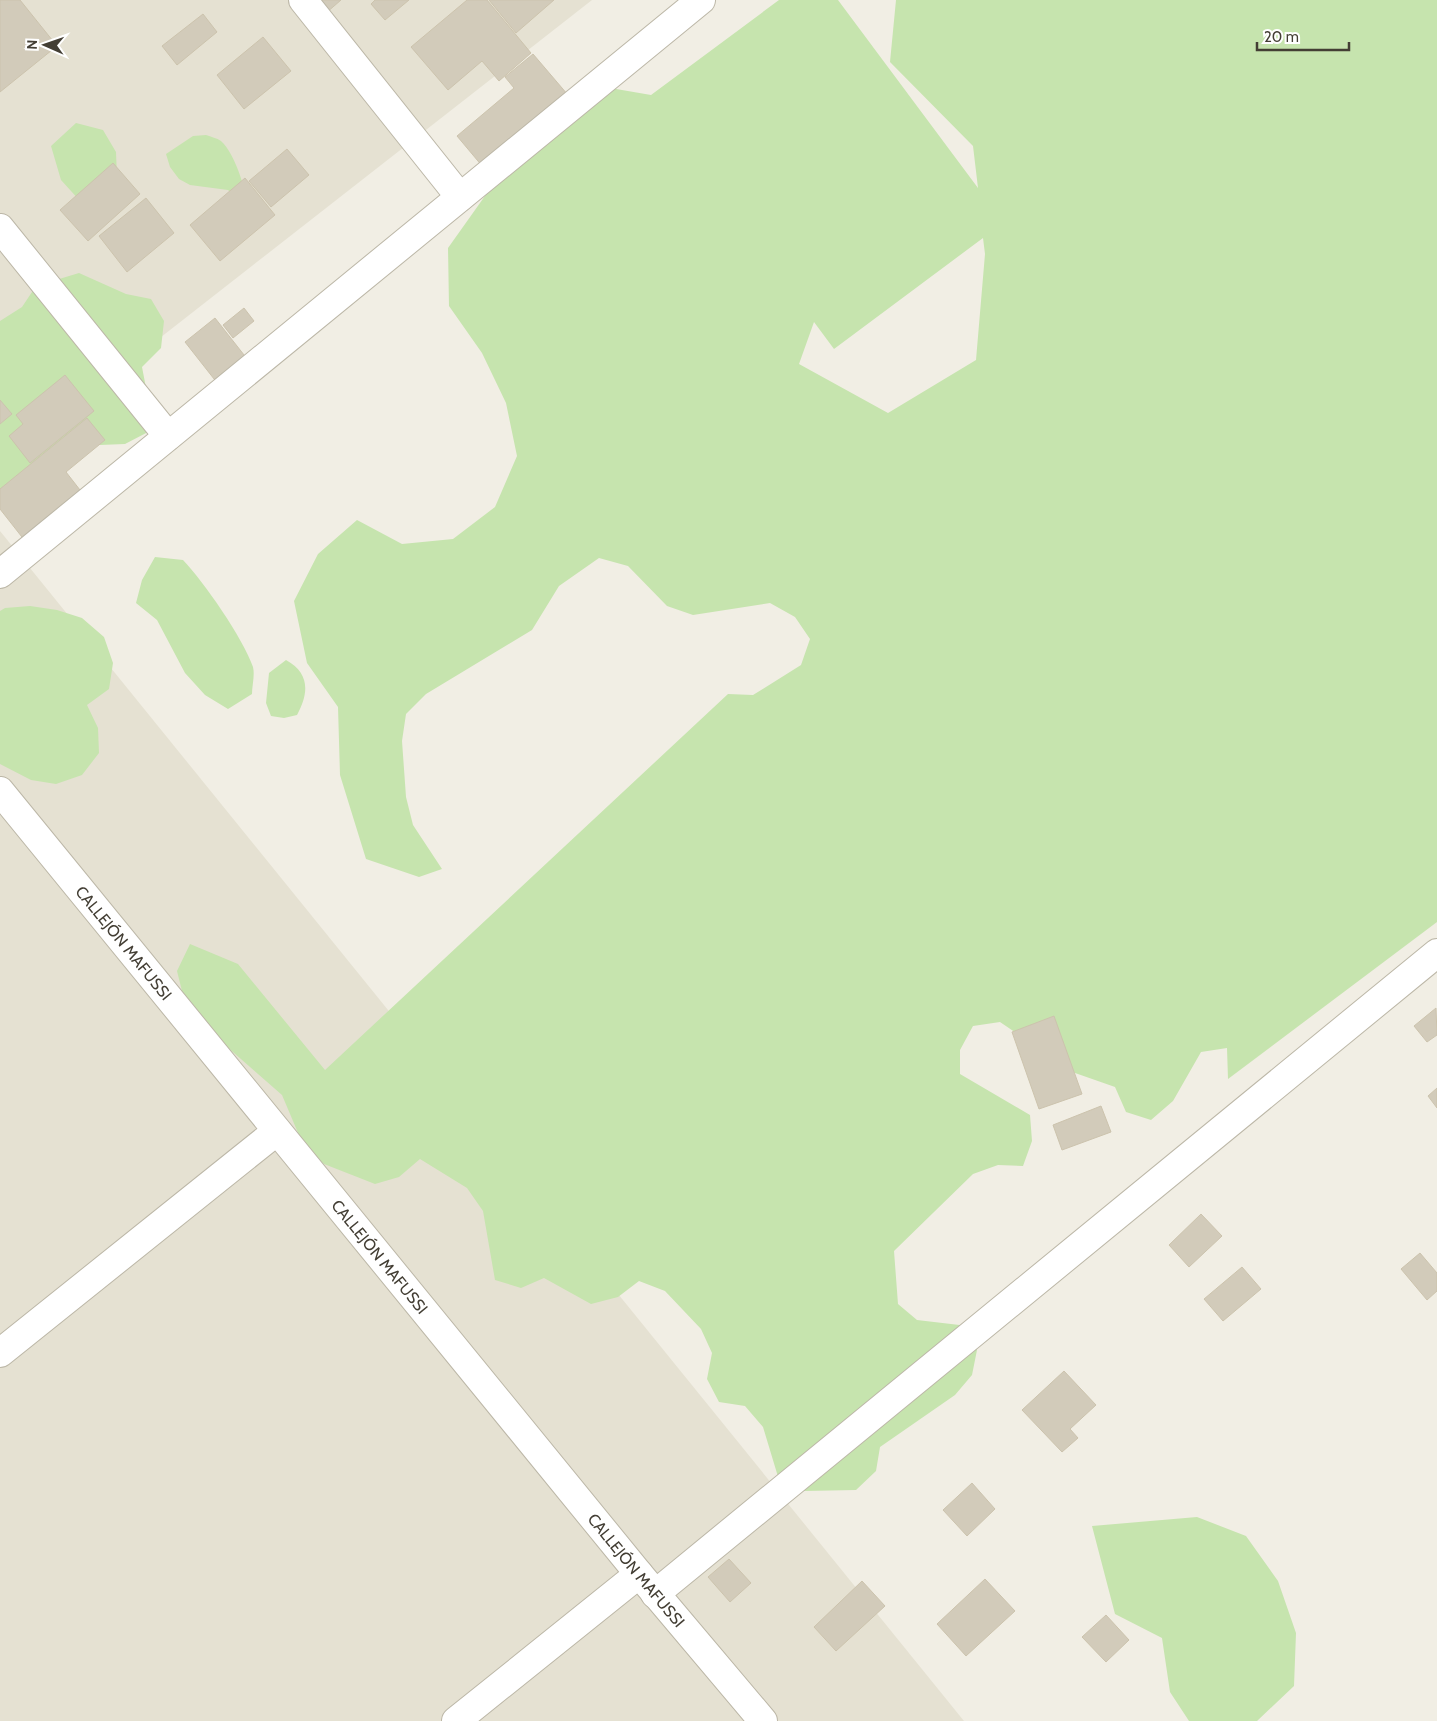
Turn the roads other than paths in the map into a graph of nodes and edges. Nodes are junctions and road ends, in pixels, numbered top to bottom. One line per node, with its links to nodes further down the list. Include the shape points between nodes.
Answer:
1 (303, 0): 3 (street)
2 (701, 0): 3 (street)
3 (460, 197): 5 (street)
4 (0, 228): 5 (street)
5 (168, 436): 6 (street)
6 (0, 574)
7 (0, 791): 9 (street, CALLEJÓN MAFUSSI)
8 (1437, 953): 11 (street)
9 (277, 1131): 10 (street); 11 (street, CALLEJÓN MAFUSSI)
10 (0, 1353)
11 (647, 1584): 12 (street); 13 (street, CALLEJÓN MAFUSSI)
12 (456, 1721)
13 (763, 1721)

